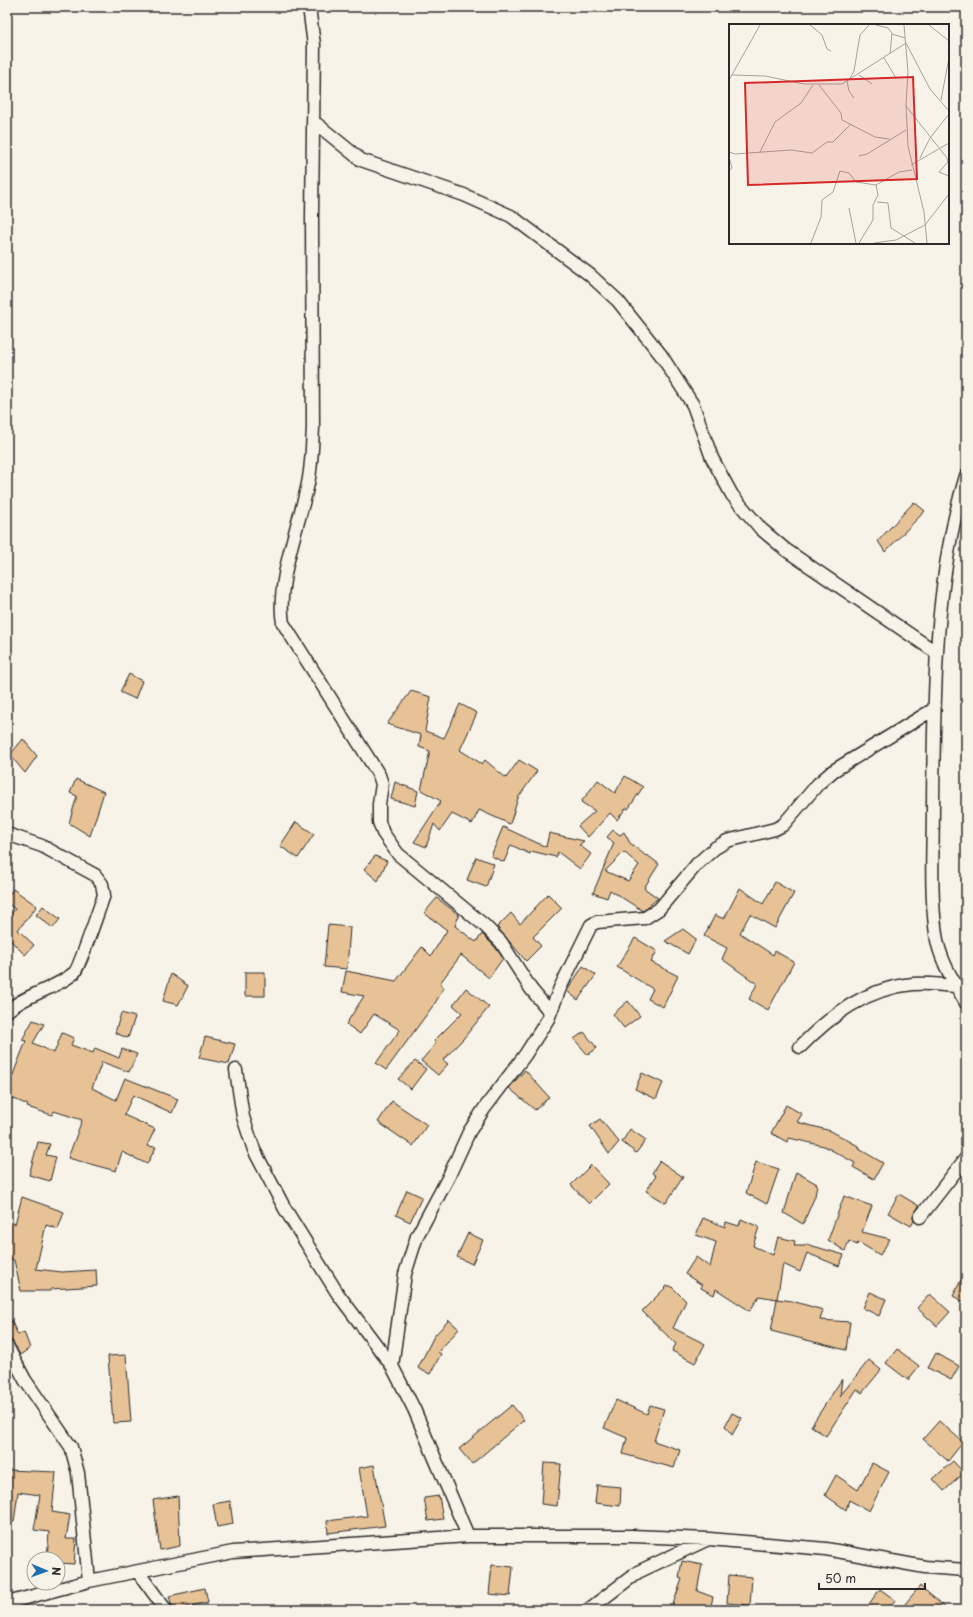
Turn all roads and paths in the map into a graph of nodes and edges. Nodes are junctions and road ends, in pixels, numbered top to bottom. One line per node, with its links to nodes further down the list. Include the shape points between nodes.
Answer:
1 (309, 7): 2 (street, via 314,45)
2 (313, 121): 4 (street, via 362,160 464,196 511,216 590,274 618,301 660,355 693,405 712,458 732,495 761,530 786,550); 10 (street, via 312,461 282,591 283,623 380,775 382,784 379,804 383,833 398,854 484,925 500,942 531,989)
3 (966, 476): 4 (street, via 956,508)
4 (937, 652): 5 (street)
5 (934, 709): 7 (street, via 933,895 936,935 946,967); 10 (street, via 833,771 818,784 783,825 727,841 715,848 697,864 652,915 591,925)
6 (7, 834): 9 (street, via 42,846 95,875 102,884 104,895 76,972 58,984 19,1001)
7 (956, 986): 8 (street); 11 (street, via 913,984 864,997 835,1014)
8 (965, 1001)
9 (7, 1011)
10 (550, 1012): 16 (street, via 525,1055 469,1132 417,1236 405,1274)
11 (800, 1046)
12 (236, 1070): 16 (street, via 248,1136 271,1183 338,1294)
13 (966, 1158): 14 (street)
14 (920, 1217)
15 (7, 1346): 21 (street, via 25,1380 71,1447 78,1473)
16 (392, 1366): 17 (street, via 414,1409)
17 (468, 1536): 18 (street); 20 (street, via 233,1552)
18 (709, 1538): 19 (street, via 826,1549 925,1567); 24 (street, via 638,1572)
19 (966, 1570)
20 (138, 1572): 21 (street); 23 (street)
21 (89, 1581): 22 (street)
22 (7, 1603)
23 (166, 1610)
24 (588, 1610)

